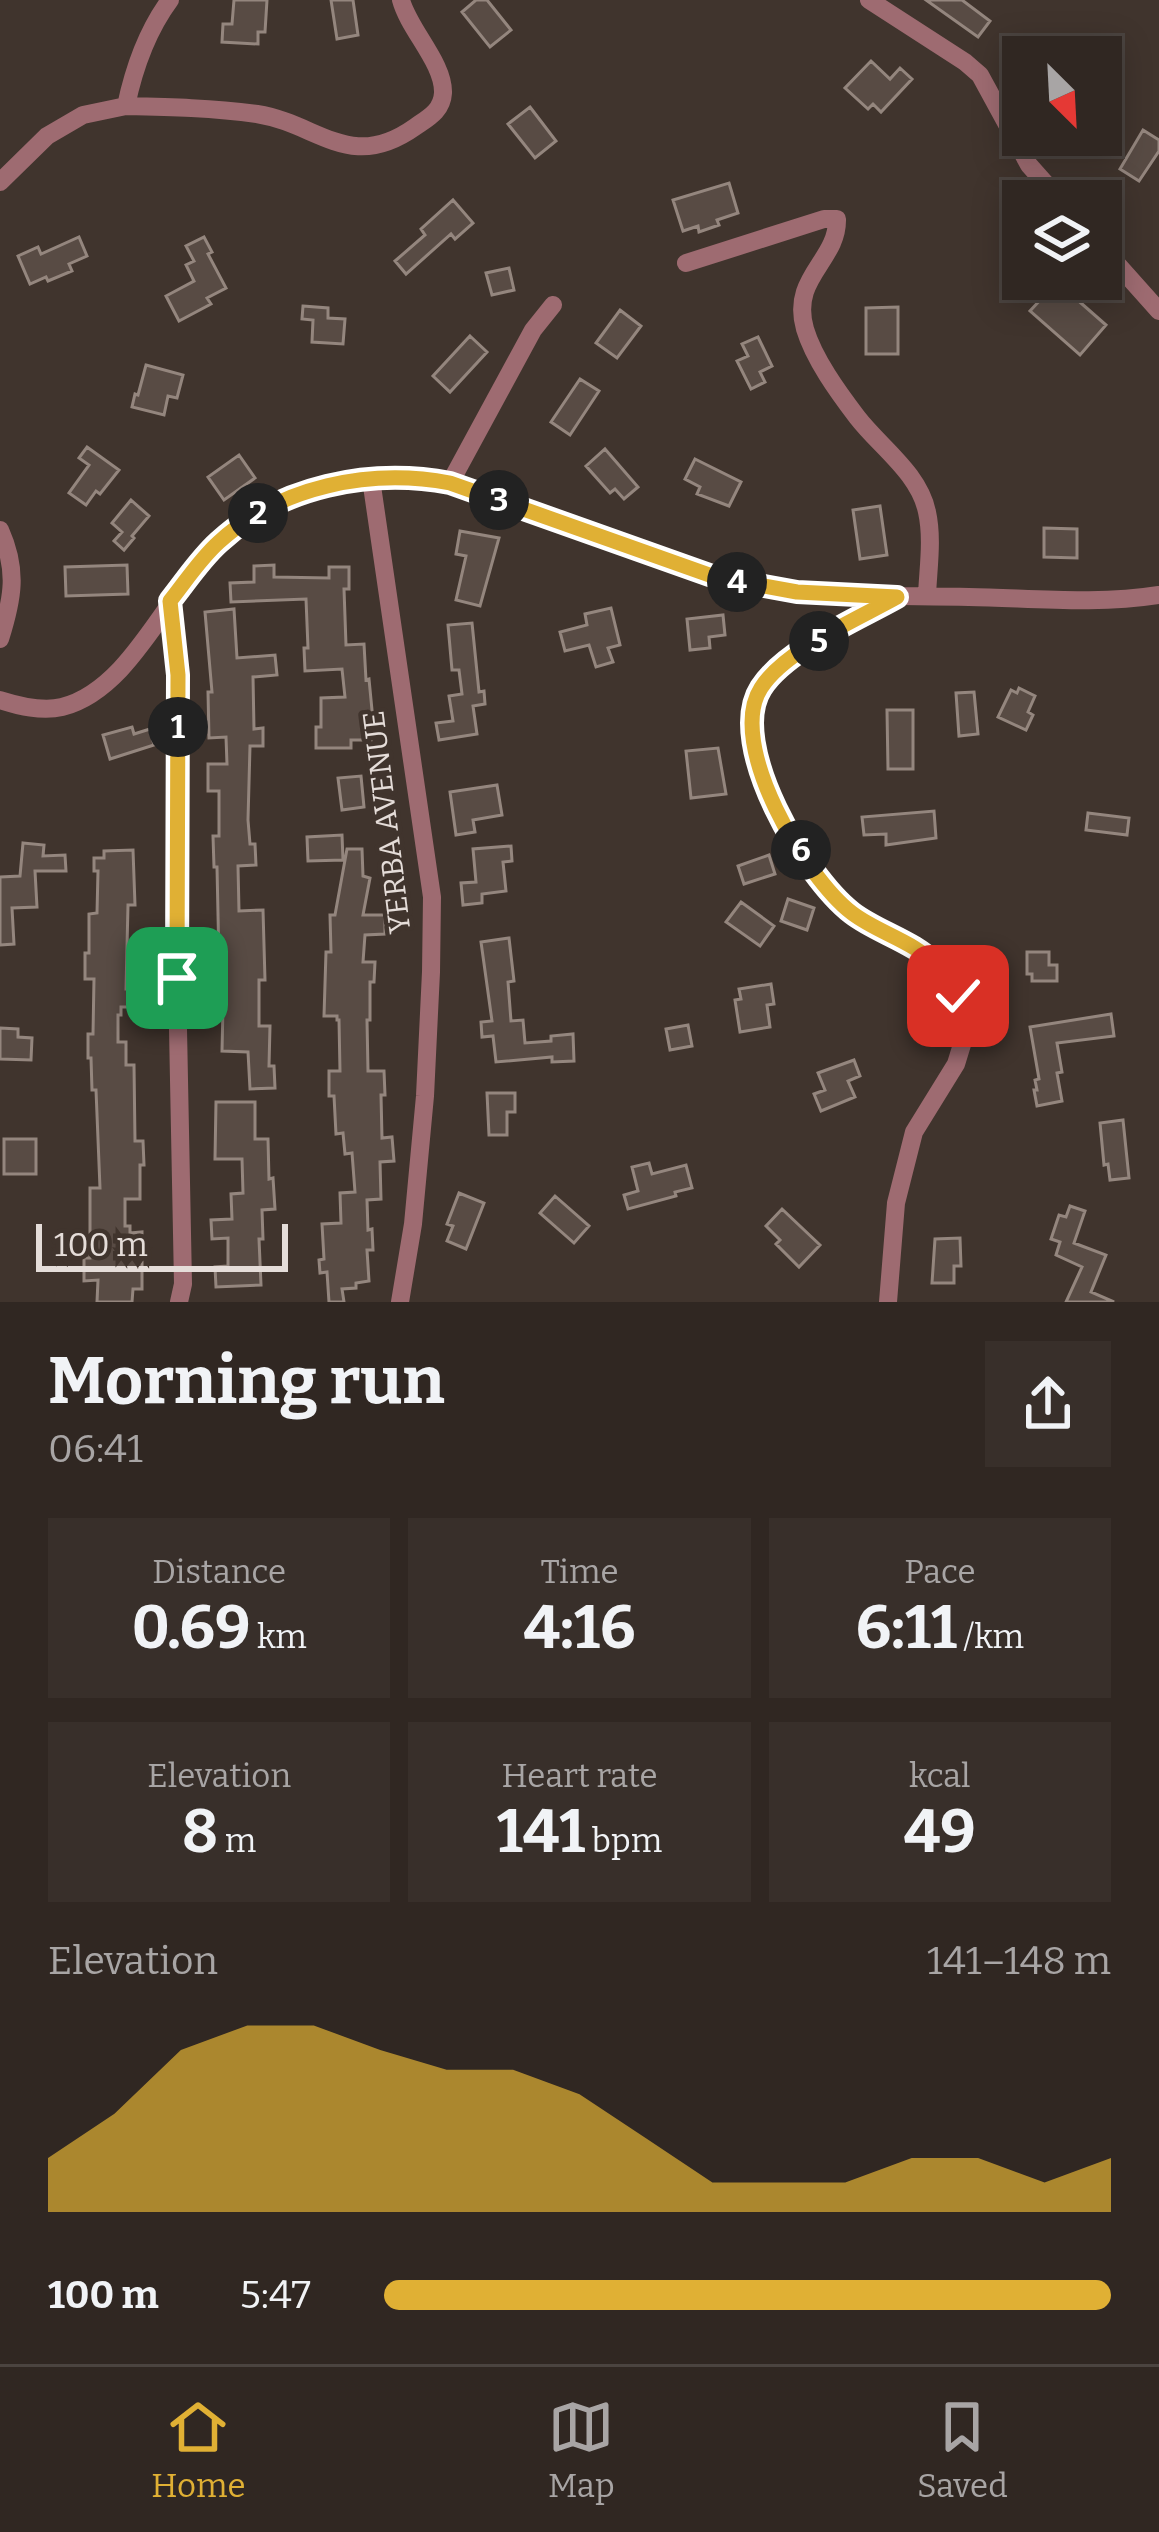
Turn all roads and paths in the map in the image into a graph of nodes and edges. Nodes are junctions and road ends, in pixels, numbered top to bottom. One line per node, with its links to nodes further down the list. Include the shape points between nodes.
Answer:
1 (170, 0): 4 (street, via 155,20)
2 (401, 0): 4 (street, via 443,89 435,113 389,142 358,147 263,115)
3 (869, 0): 5 (street, via 980,75)
4 (126, 106): 6 (street, via 83,115 47,136)
5 (1042, 180)
6 (0, 182)
7 (686, 263): 15 (street, via 837,219 837,234 808,281 806,331 857,417 920,492 929,529)
8 (1122, 270): 10 (street)
9 (553, 305): 12 (street)
10 (1159, 311)
11 (371, 479): 12 (street); 17 (street, via 304,492 254,516 213,547); 21 (street, YERBA AVENUE, via 432,897 425,1096)
12 (450, 483): 16 (street, via 715,577)
13 (0, 530): 18 (street, via 13,574)
14 (1159, 595): 15 (street)
15 (927, 596): 16 (street)
16 (897, 597): 22 (street, via 781,664 759,691 751,724 765,787 829,891 937,966 967,1012 956,1064 914,1132 896,1204)
17 (170, 601): 19 (street, via 120,671 93,693 49,709); 20 (street, via 178,675)
18 (0, 639)
19 (0, 700)
20 (179, 1302)
21 (400, 1302)
22 (888, 1302)

